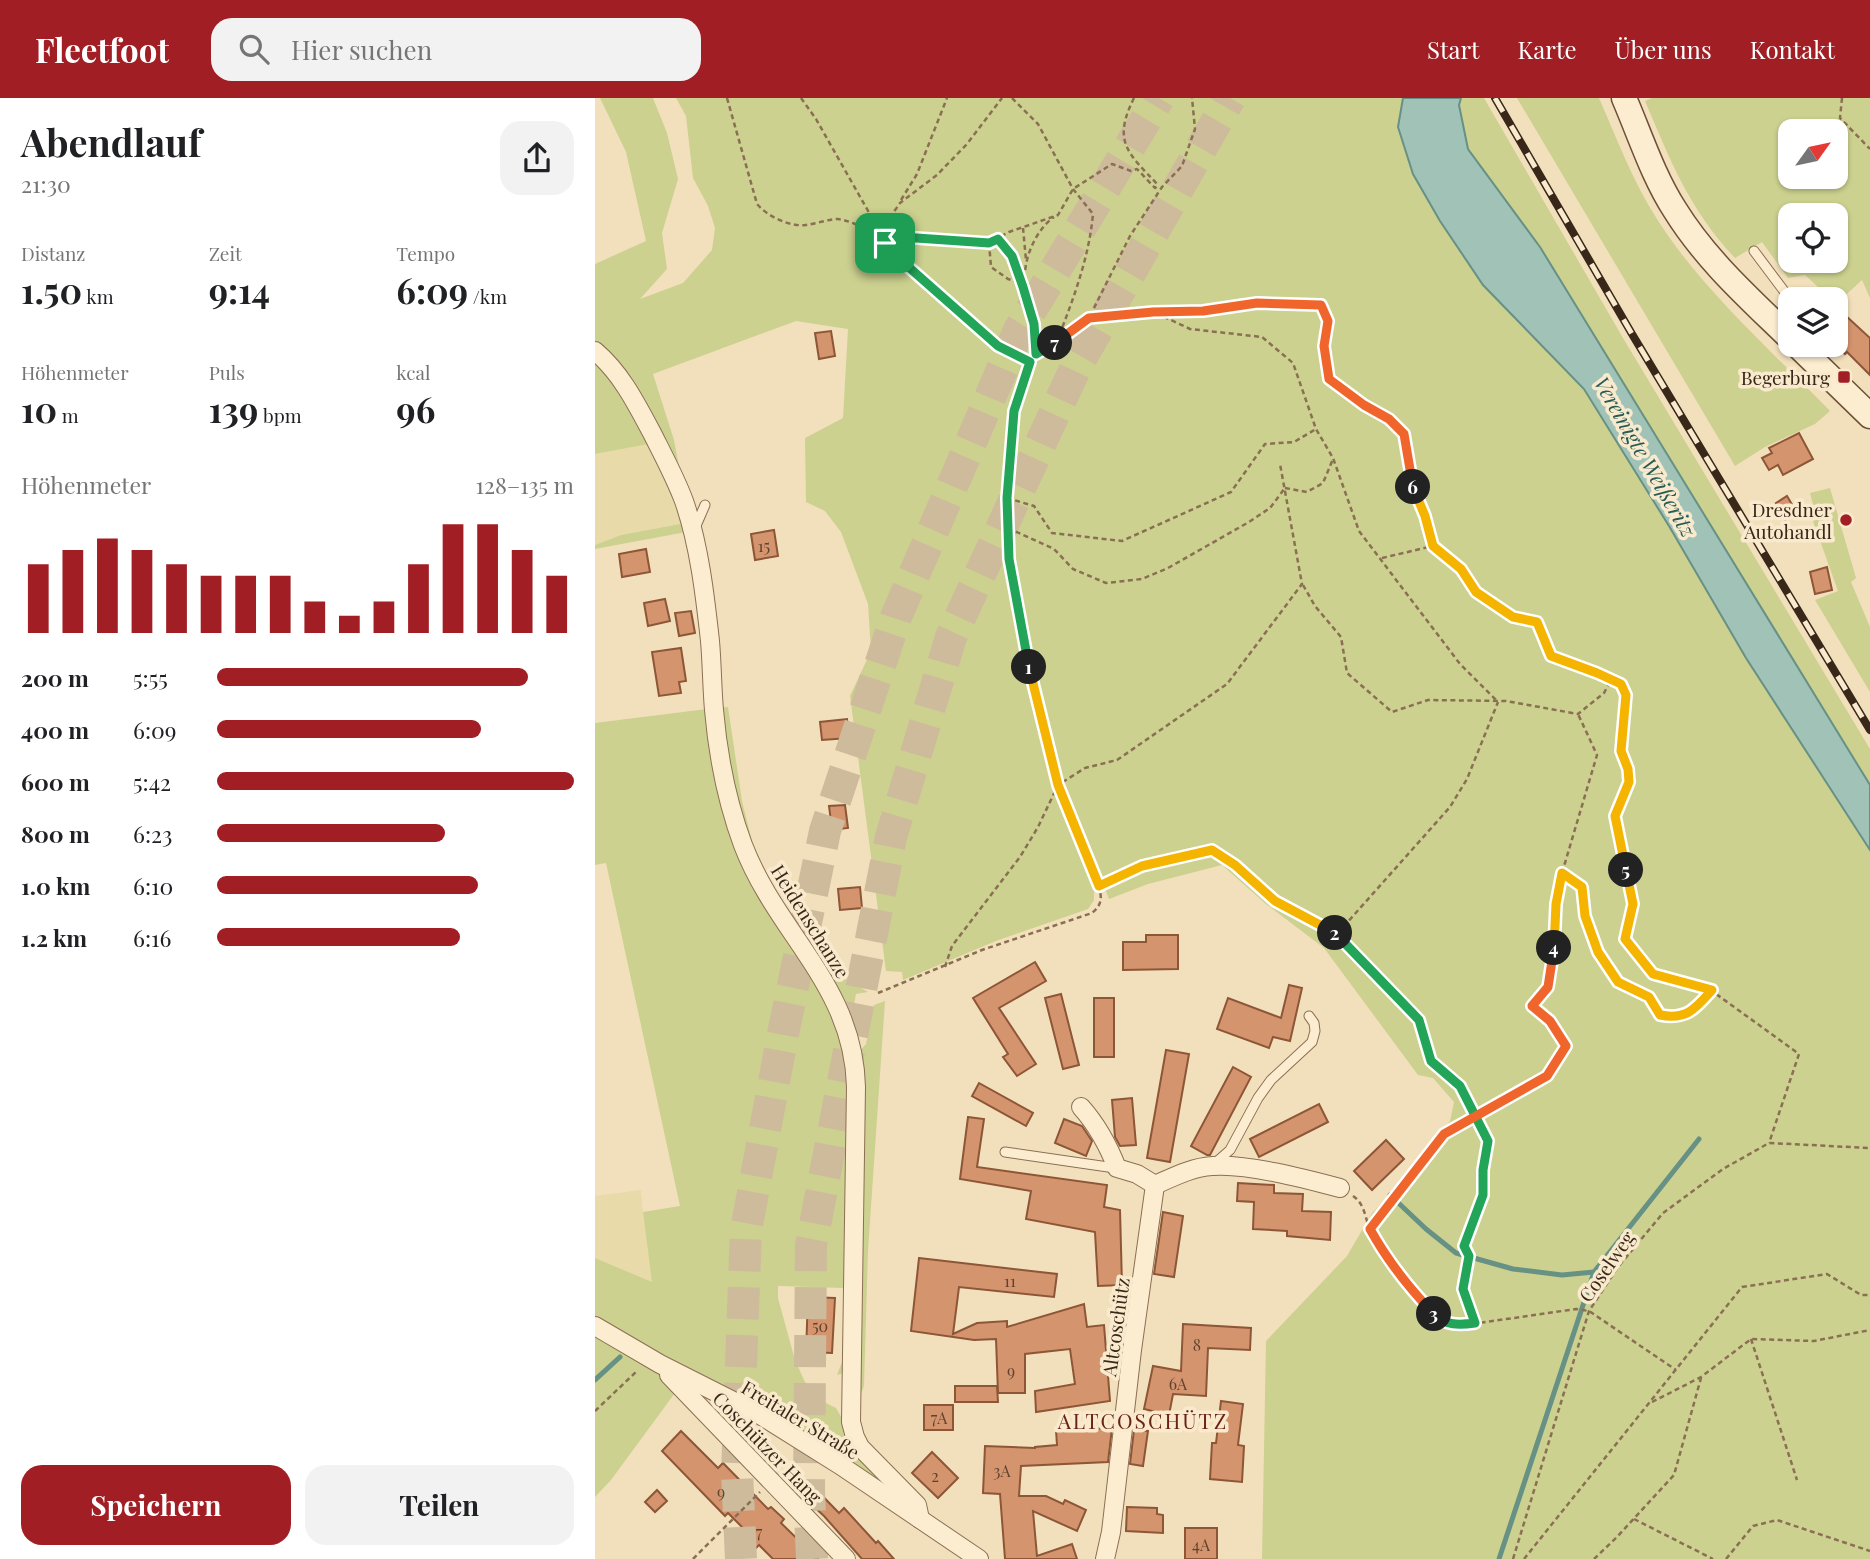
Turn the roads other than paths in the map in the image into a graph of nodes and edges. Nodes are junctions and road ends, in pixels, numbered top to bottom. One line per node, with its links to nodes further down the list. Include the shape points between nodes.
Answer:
1 (1624, 98): 4 (main road, via 1662,186 1690,232)
2 (1753, 251): 3 (lane)
3 (1781, 287)
4 (1778, 326)
5 (595, 351): 9 (street, Heidenschanze, via 616,372 643,417 674,476)
6 (1809, 357): 7 (main road)
7 (1870, 416)
8 (705, 505): 9 (lane)
9 (693, 533): 19 (street, Heidenschanze, via 710,643 716,731 736,826 763,889 831,993 852,1048 856,1087 851,1422 860,1447 917,1505)
10 (1309, 1016): 13 (lane, via 1315,1031 1312,1042 1271,1080 1230,1150)
11 (1081, 1107): 14 (street, via 1108,1144)
12 (1005, 1152): 14 (lane)
13 (1211, 1166): 15 (street); 16 (street, via 1286,1175)
14 (1117, 1168): 15 (street)
15 (1156, 1185): 22 (street, Altcoschütz)
16 (1340, 1188)
17 (595, 1326): 18 (street, Freitaler Straße)
18 (652, 1360): 19 (street, Freitaler Straße, via 757,1413); 20 (street, Coschützer Hang)
19 (920, 1519): 21 (street, Freitaler Straße)
20 (846, 1559)
21 (979, 1559)
22 (1105, 1559)

